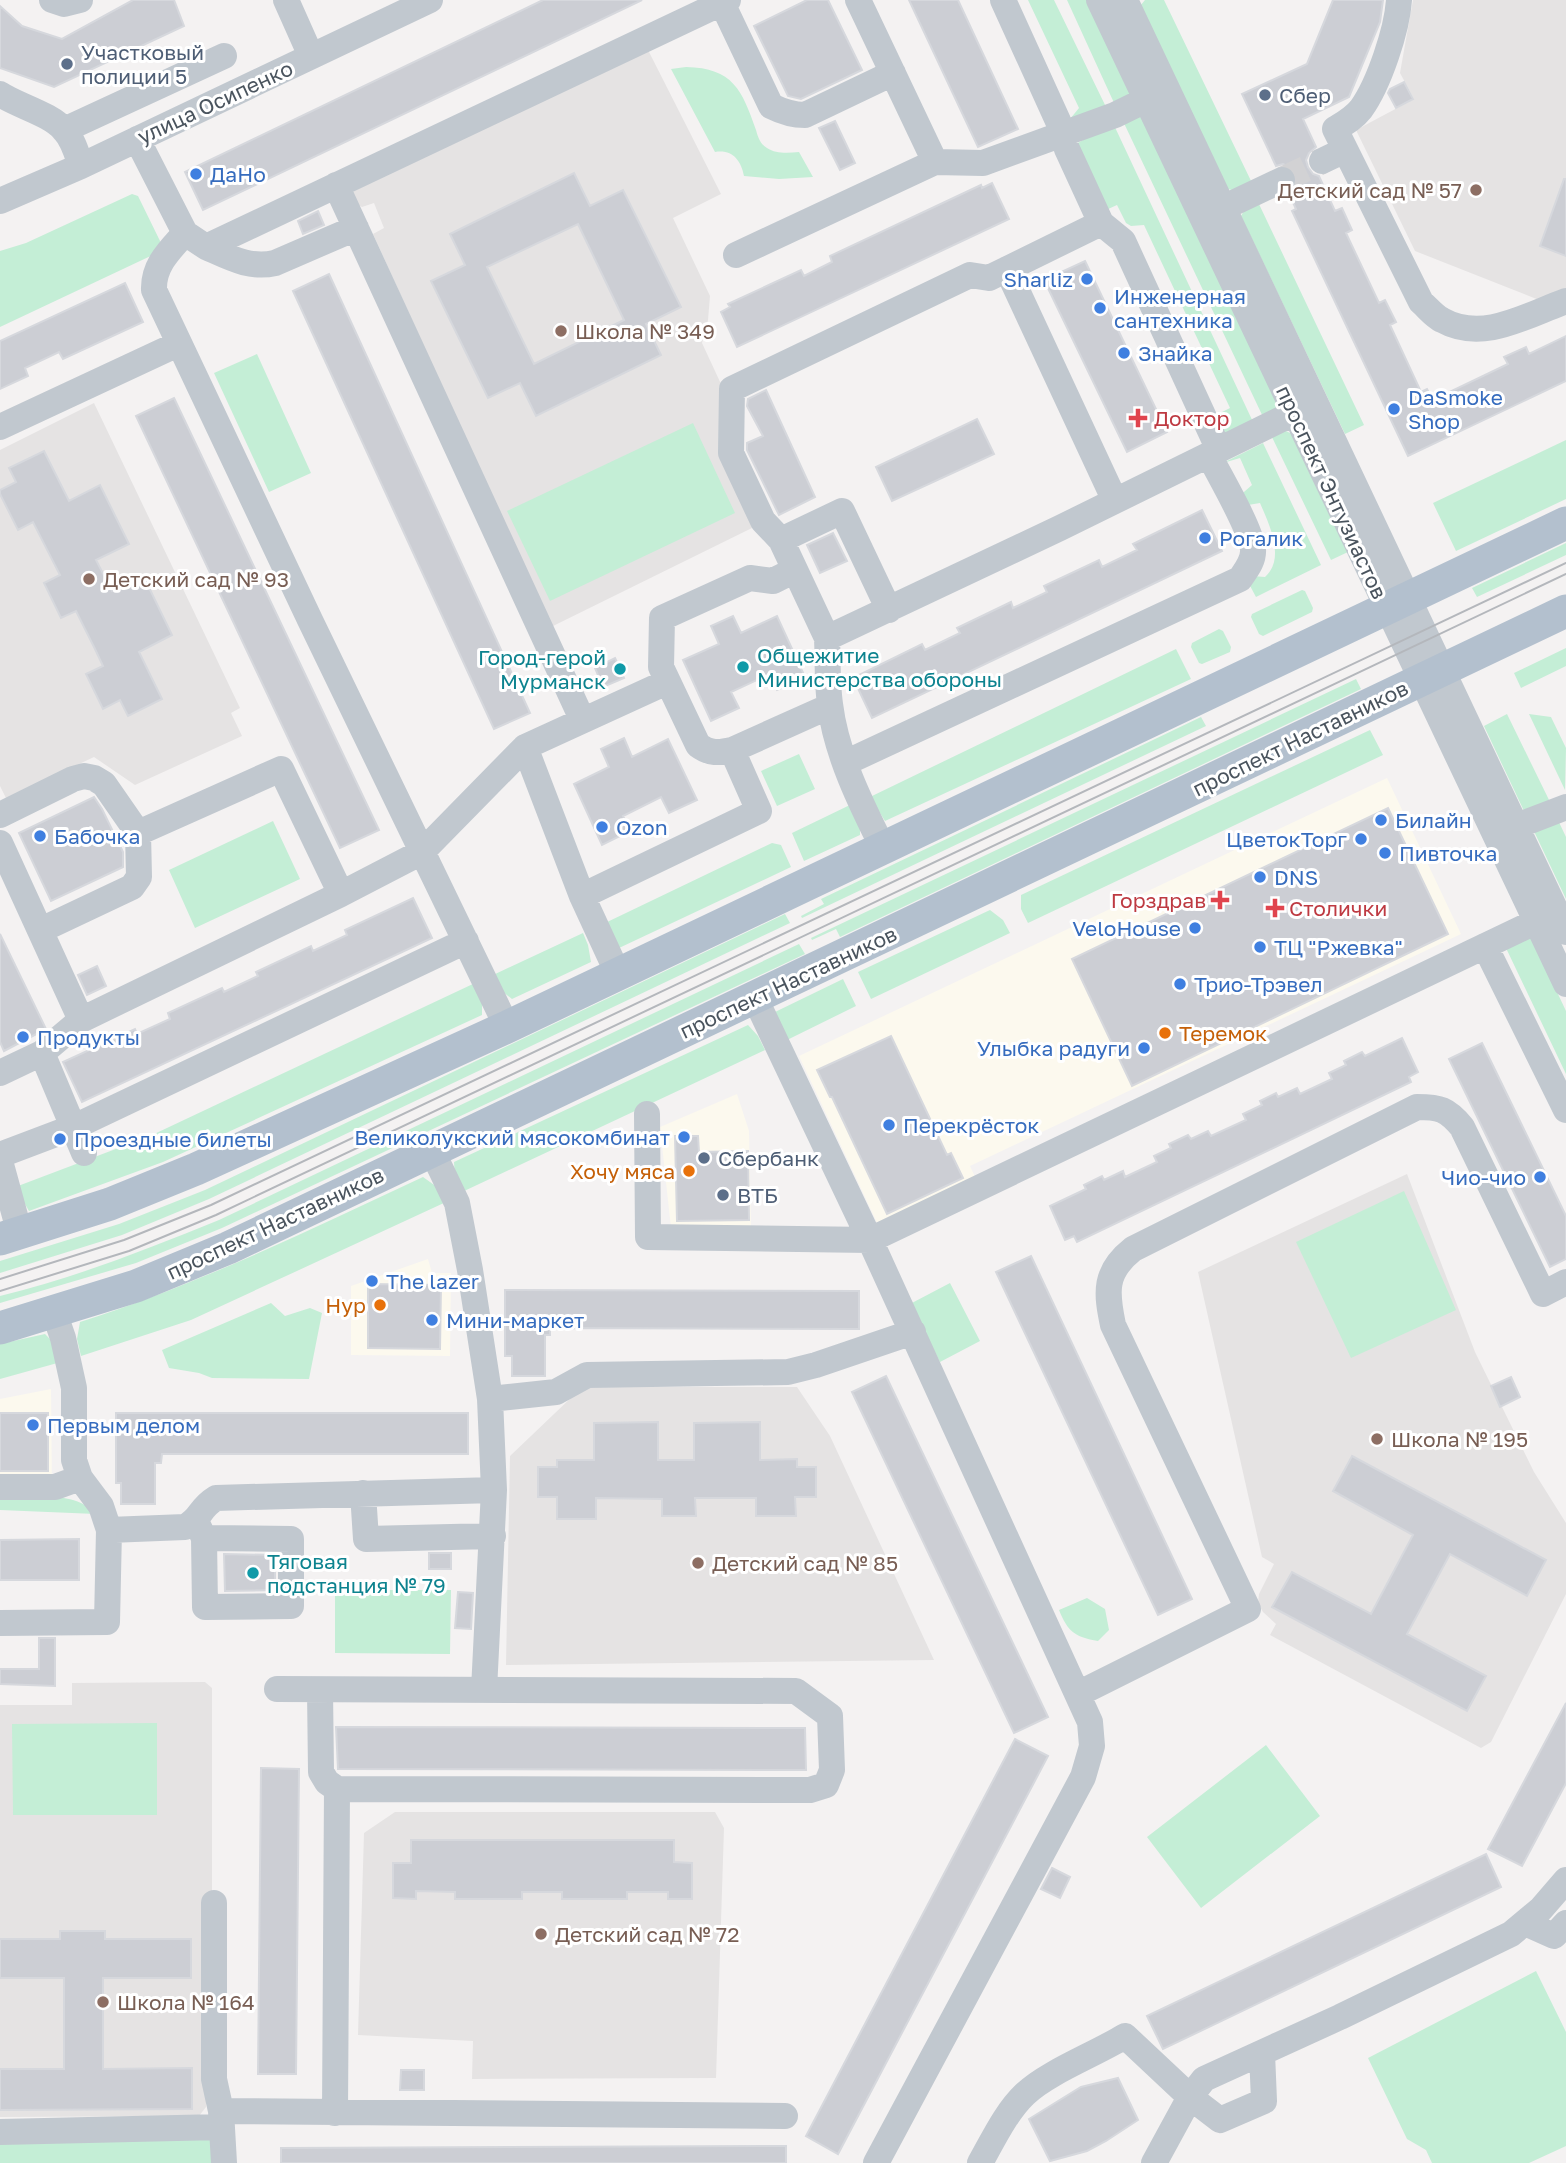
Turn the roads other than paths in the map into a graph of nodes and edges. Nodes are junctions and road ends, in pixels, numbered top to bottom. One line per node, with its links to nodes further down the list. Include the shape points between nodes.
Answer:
1 (52, 0): 2 (street, via 64,4)
2 (80, 0)
3 (286, 0): 11 (street)
4 (430, 0): 11 (street, улица Осипенко)
5 (858, 0): 12 (street)
6 (1003, 0): 16 (street)
7 (1399, 0): 29 (street, via 1390,44 1369,95 1361,110 1335,129 1334,156 1421,302 1441,320 1468,330 1494,328)
8 (725, 1): 12 (street, via 771,106 781,111 805,115); 21 (street)
9 (1113, 2): 14 (street, проспект Энтузиастов)
10 (224, 55): 15 (street)
11 (311, 56): 17 (street, улица Осипенко)
12 (893, 73): 18 (street)
13 (0, 94): 15 (street)
14 (1157, 94): 16 (street); 23 (street, проспект Энтузиастов)
15 (64, 130): 19 (street)
16 (1062, 135): 18 (street, via 983,163); 24 (street)
17 (137, 139): 19 (street, улица Осипенко); 26 (street)
18 (935, 162): 27 (street)
19 (81, 166): 22 (street, улица Осипенко)
20 (1282, 180): 23 (street)
21 (336, 185): 25 (street); 26 (street)
22 (0, 201)
23 (1213, 213): 31 (street, проспект Энтузиастов)
24 (1101, 223): 28 (street); 33 (street, via 1123,241)
25 (356, 228): 26 (street, via 262,266); 45 (street)
26 (195, 240): 30 (street, via 161,261 153,276 154,290)
27 (736, 255)
28 (1007, 269): 34 (street); 36 (street, via 989,278 970,275 732,390 731,453 763,521)
29 (1566, 301)
30 (178, 344): 32 (street); 55 (street)
31 (1305, 407): 33 (street); 38 (street, проспект Энтузиастов)
32 (0, 427)
33 (1214, 453): 34 (street); 48 (street, via 1253,551 1240,579)
34 (1115, 501): 39 (street)
35 (1566, 523): 38 (main road)
36 (781, 540): 37 (street); 39 (street, via 842,511)
37 (795, 570): 41 (street); 43 (street, via 772,581 750,578 662,618 661,667)
38 (1398, 603): 42 (street, проспект Энтузиастов); 54 (main road)
39 (890, 610): 41 (street)
40 (1566, 611): 42 (main road, проспект Наставников)
41 (827, 638): 44 (street)
42 (1432, 675): 51 (street, проспект Энтузиастов); 64 (main road, проспект Наставников)
43 (667, 682): 45 (street); 47 (street, via 698,745 720,753)
44 (830, 705): 47 (street); 48 (street)
45 (582, 719): 46 (street)
46 (525, 747): 55 (street); 57 (street)
47 (732, 750): 57 (street, via 759,811)
48 (845, 763): 54 (street)
49 (1566, 807): 51 (street)
50 (0, 815): 52 (street, via 83,776 104,784)
51 (1505, 830): 58 (street, проспект Энтузиастов)
52 (138, 833): 56 (street, via 281,769); 59 (street, via 139,877 132,887)
53 (0, 843): 59 (street)
54 (883, 848): 62 (main road)
55 (422, 852): 56 (street); 60 (street)
56 (341, 894): 65 (street)
57 (582, 896): 62 (street)
58 (1553, 921): 61 (street); 63 (street, проспект Энтузиастов)
59 (41, 930): 65 (street)
60 (466, 941): 66 (street); 71 (street)
61 (1485, 946): 69 (street); 77 (street)
62 (618, 974): 66 (main road)
63 (1566, 984)
64 (755, 998): 72 (main road, проспект Наставников); 77 (street)
65 (81, 1020): 67 (street)
66 (506, 1027): 76 (main road, via 196,1169)
67 (42, 1053): 68 (street); 71 (street)
68 (0, 1073)
69 (1566, 1110)
70 (647, 1114): 77 (street, via 648,1237)
71 (74, 1127): 73 (street); 74 (street)
72 (432, 1151): 79 (main road, проспект Наставников, via 228,1248 135,1286); 82 (street, via 457,1203)
73 (84, 1153)
74 (0, 1155)
75 (0, 1161): 76 (street)
76 (10, 1237)
77 (870, 1240): 81 (street)
78 (1566, 1282): 93 (street, via 1543,1294 1462,1127 1450,1113 1434,1107 1417,1107 1133,1249 1118,1261 1110,1280 1112,1325 1248,1609)
79 (54, 1312): 80 (main road, проспект Наставников); 83 (street, via 74,1388 74,1460)
80 (0, 1328)
81 (913, 1332): 82 (street, via 788,1372 587,1376 556,1392); 93 (street)
82 (490, 1399): 85 (street)
83 (80, 1478): 84 (street, via 55,1487); 87 (street, via 101,1506)
84 (0, 1487)
85 (494, 1490): 86 (street); 88 (street)
86 (363, 1493): 87 (street, via 216,1498 203,1506 200,1530); 88 (street, via 366,1539)
87 (109, 1530): 89 (street, via 107,1622)
88 (493, 1536): 92 (street)
89 (0, 1623)
90 (277, 1689): 91 (street)
91 (320, 1690): 92 (street); 94 (street, via 321,1772)
92 (484, 1690): 94 (street, via 796,1691 830,1716 832,1770 826,1785 810,1790)
93 (1078, 1694): 106 (street, via 1090,1722 1092,1746 1083,1777)
94 (337, 1789): 101 (street)
95 (1565, 1886): 97 (street)
96 (214, 1903): 103 (street, via 214,2079)
97 (1525, 1923): 98 (street, via 1554,1936); 99 (street, via 1511,1934)
98 (1566, 1923)
99 (1262, 2053): 100 (street, via 1205,2079); 100 (street, via 1264,2101 1220,2120)
100 (1190, 2097): 107 (street, via 1125,2036 1025,2093); 108 (street)
101 (335, 2113): 102 (street); 103 (street)
102 (785, 2116)
103 (221, 2119): 104 (street); 105 (street)
104 (0, 2132)
105 (224, 2163)
106 (876, 2163)
107 (980, 2163)
108 (1154, 2163)

